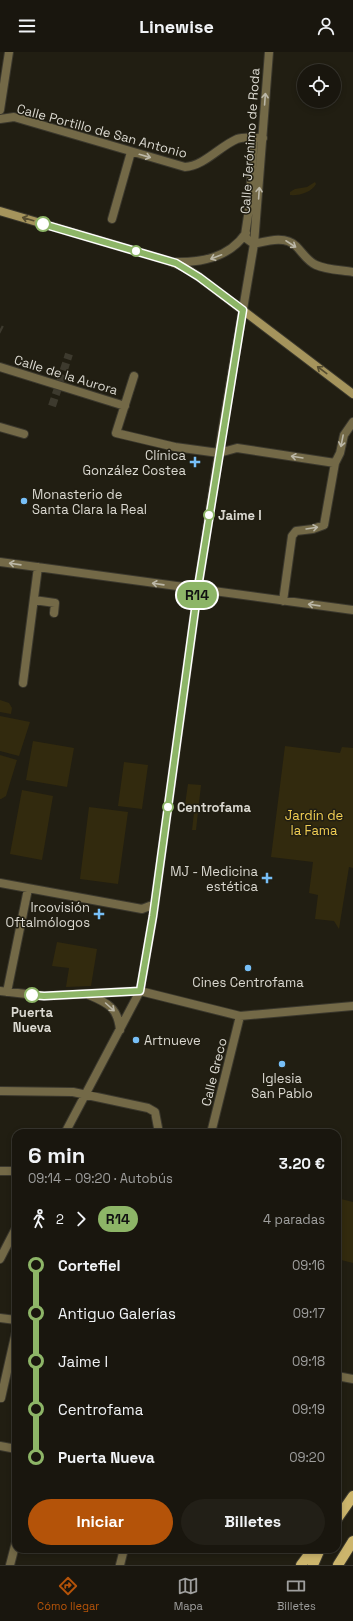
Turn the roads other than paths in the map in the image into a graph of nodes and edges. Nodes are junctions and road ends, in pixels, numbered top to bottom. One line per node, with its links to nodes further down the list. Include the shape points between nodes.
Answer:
1 (9, 52): 3 (street)
2 (269, 52): 6 (street, Calle Jerónimo de Roda, one-way to 2)
3 (0, 110)
4 (0, 119): 7 (street, Calle Portillo de San Antonio, via 14,117)
5 (254, 138): 6 (street, Calle Portillo de San Antonio); 7 (street, Calle Portillo de San Antonio, one-way to 5, via 179,166 190,166 237,140); 10 (street, Calle Jerónimo de Roda)
6 (263, 138): 11 (street, Calle Jerónimo de Roda, one-way to 6)
7 (131, 152): 9 (street)
8 (0, 211): 12 (main road, one-way to 8)
9 (112, 219)
10 (246, 233): 11 (street, via 247,240); 12 (street, one-way to 12, via 234,246 216,257 200,261)
11 (254, 244): 13 (street, one-way to 13, via 287,241 294,244 306,259 316,265); 14 (street, Calle Jerónimo de Roda)
12 (172, 262): 14 (main road, via 196,274)
13 (353, 272)
14 (243, 310): 17 (main road, one-way to 14); 22 (street, Calle Jerónimo de Roda)
15 (0, 367): 18 (street, Calle de la Aurora)
16 (134, 376): 18 (street)
17 (353, 394)
18 (125, 406): 22 (street, via 116,433 164,446)
19 (353, 422): 23 (street, one-way to 23, via 344,435)
20 (0, 427): 21 (street)
21 (24, 434)
22 (219, 453): 23 (street, one-way to 22, via 237,448); 26 (street, Calle Jerónimo de Roda)
23 (335, 463): 28 (street, one-way to 23, via 292,536 296,530 313,529 324,525)
24 (0, 562): 25 (street, one-way to 24)
25 (38, 567): 26 (street, one-way to 25); 27 (street)
26 (198, 589): 28 (street); 34 (street, Calle Jerónimo de Roda)
27 (34, 600): 30 (street, via 55,604); 31 (street)
28 (283, 601): 29 (street, one-way to 28)
29 (353, 610)
30 (54, 613)
31 (23, 683)
32 (0, 883): 33 (street)
33 (28, 888): 34 (street, via 142,909); 35 (street)
34 (155, 904): 36 (street, Calle Jerónimo de Roda)
35 (4, 991): 37 (street, via 44,996)
36 (140, 991): 37 (street); 39 (street); 40 (street, Calle Jerónimo de Roda)
37 (88, 994): 40 (street, one-way to 40, via 111,1006 117,1014)
38 (353, 1006): 39 (street)
39 (240, 1016): 45 (street, Calle Greco)
40 (120, 1030): 42 (street, Calle Jerónimo de Roda)
41 (0, 1092): 42 (street, via 73,1092)
42 (85, 1095): 43 (street, Calle Jerónimo de Roda); 44 (street, via 148,1108 155,1112)
43 (67, 1129)
44 (158, 1129)
45 (212, 1129)
46 (0, 1171): 47 (street)
47 (12, 1171)
48 (12, 1236): 49 (street)
49 (0, 1259)
50 (0, 1318): 51 (street)
51 (12, 1320)
52 (12, 1350): 55 (street)
53 (341, 1377): 54 (street)
54 (353, 1379)
55 (1, 1398)
56 (0, 1446): 57 (street)
57 (12, 1448)
58 (353, 1496): 59 (main road)
59 (341, 1514)
60 (353, 1541): 69 (main road)
61 (13, 1553): 65 (street)
62 (123, 1553): 66 (street)
63 (310, 1553): 67 (main road)
64 (318, 1553): 68 (main road)
65 (10, 1565)
66 (120, 1565)
67 (301, 1565)
68 (312, 1565)
69 (338, 1565)

